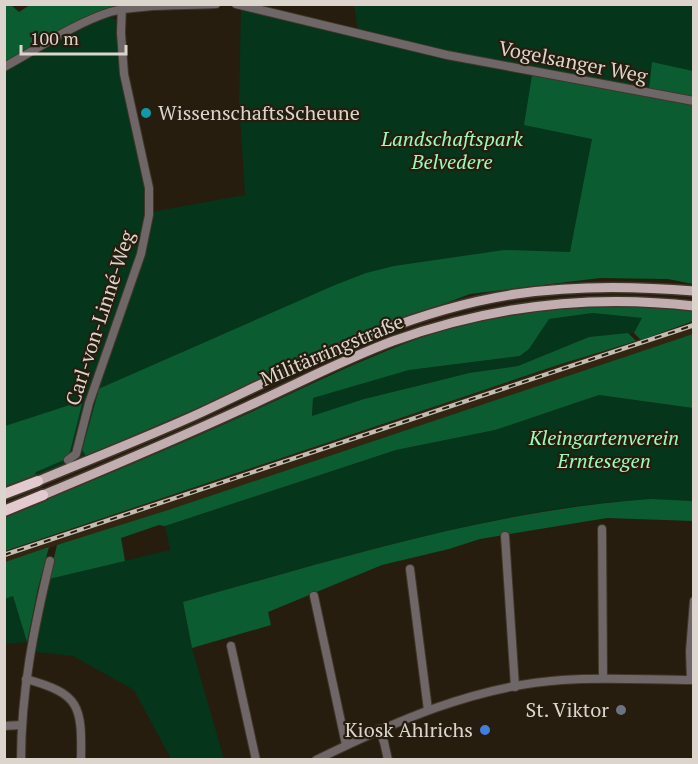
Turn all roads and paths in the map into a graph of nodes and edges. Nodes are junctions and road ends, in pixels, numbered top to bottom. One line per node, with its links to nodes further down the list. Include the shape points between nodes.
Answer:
1 (216, 4): 3 (street)
2 (236, 4): 5 (street, Vogelsanger Weg, via 447,55)
3 (122, 7): 4 (street); 8 (street, Carl-von-Linné-Weg, via 124,74 148,188 148,215 141,254 89,403 76,454)
4 (4, 67)
5 (693, 101)
6 (693, 291): 9 (main road, Militärringstraße, via 562,288 480,301 428,315 345,345 185,420)
7 (693, 306): 11 (main road, Militärringstraße, via 645,301 561,303 432,328 352,358)
8 (68, 460)
9 (38, 481): 10 (highway, Militärringstraße)
10 (4, 494)
11 (43, 495): 12 (highway, Militärringstraße)
12 (4, 511)
13 (602, 529): 20 (street)
14 (505, 536): 23 (street)
15 (50, 561): 21 (street)
16 (410, 569): 24 (street)
17 (314, 596): 28 (street)
18 (693, 601): 22 (street)
19 (231, 646): 31 (street)
20 (603, 678): 22 (street); 23 (street)
21 (26, 679): 25 (street); 30 (street, via 58,690 72,700 80,723)
22 (692, 680)
23 (515, 687): 24 (street, via 457,699)
24 (428, 710): 27 (street)
25 (21, 725): 26 (street); 29 (street)
26 (4, 726)
27 (379, 729): 28 (street); 33 (street)
28 (346, 745): 32 (street)
29 (21, 759)
30 (81, 759)
31 (256, 759)
32 (316, 759)
33 (388, 759)

